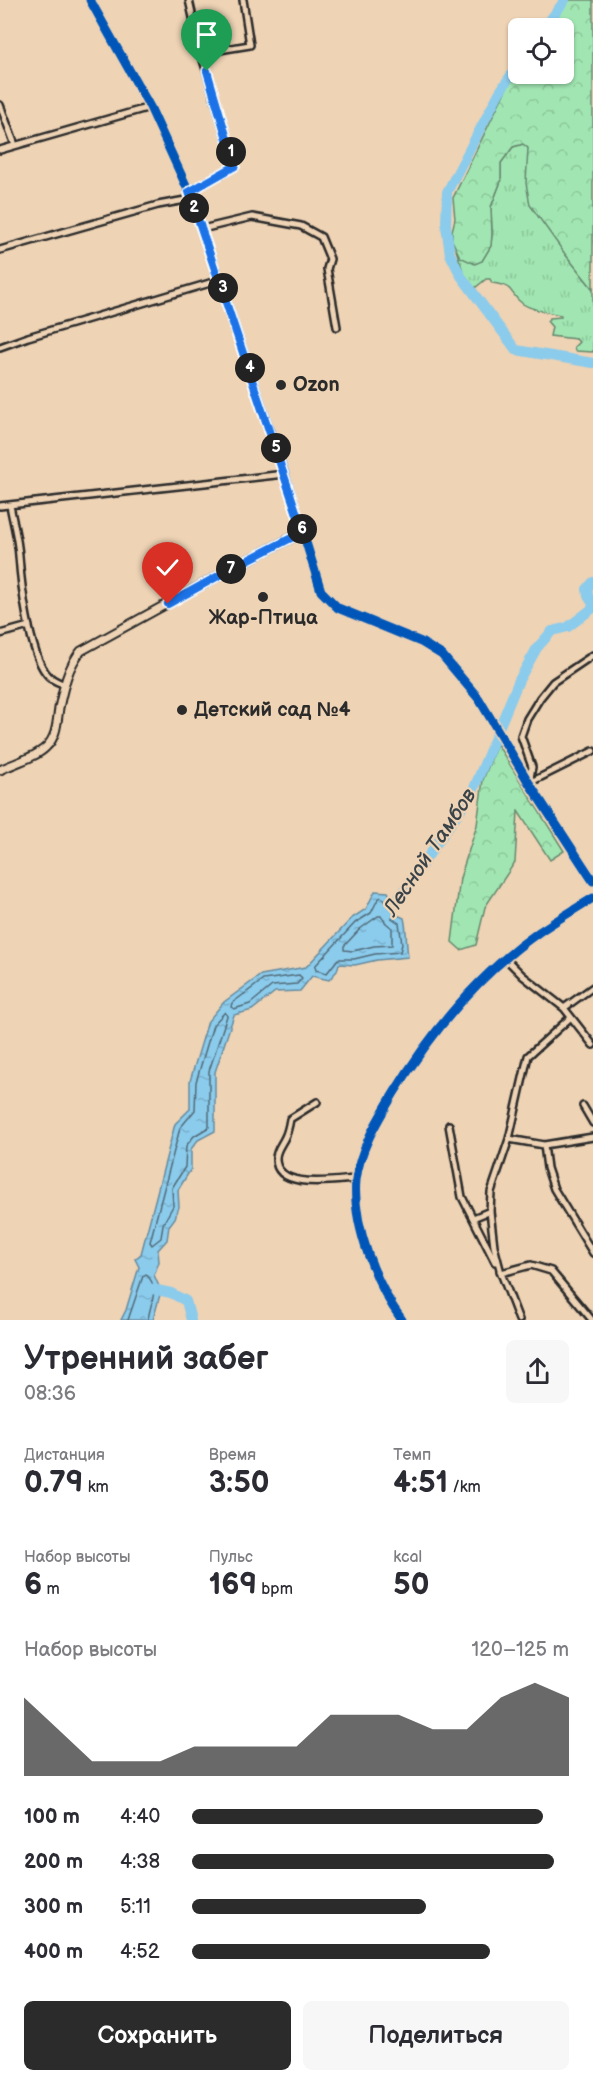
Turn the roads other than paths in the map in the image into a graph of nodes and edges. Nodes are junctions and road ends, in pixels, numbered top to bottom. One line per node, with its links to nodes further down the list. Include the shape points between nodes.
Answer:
1 (90, 0): 6 (street)
2 (189, 0): 4 (street)
3 (243, 0): 4 (street, via 250,45)
4 (201, 53): 9 (street, via 235,166)
5 (0, 105): 7 (street)
6 (150, 107): 7 (street); 9 (street)
7 (15, 145): 8 (street)
8 (0, 150)
9 (190, 195): 10 (street); 11 (street)
10 (202, 229): 12 (street); 13 (street, via 252,217 301,226 321,237 330,259 327,269)
11 (0, 249)
12 (220, 280): 14 (street); 15 (street)
13 (338, 327)
14 (0, 348)
15 (285, 474): 17 (street); 18 (street)
16 (0, 506): 17 (street)
17 (10, 506): 19 (street)
18 (303, 532): 22 (street, via 88,646 74,661); 25 (street, via 321,591 329,601 442,655 479,699)
19 (29, 626): 20 (street); 22 (street, via 43,670)
20 (0, 634)
21 (593, 655): 25 (street, via 553,682 526,719 521,736 532,767)
22 (65, 685): 24 (street, via 50,744)
23 (593, 751): 25 (street)
24 (0, 770)
25 (529, 783): 26 (street)
26 (593, 880)
27 (593, 898): 28 (street)
28 (506, 959): 30 (street); 40 (street, via 451,1013 410,1068 373,1127)
29 (593, 987): 30 (street)
30 (564, 1008): 31 (street)
31 (570, 1018): 32 (street); 38 (street, via 528,1056)
32 (593, 1044)
33 (317, 1102): 40 (street, via 290,1119 277,1152 278,1167 288,1178 299,1181)
34 (583, 1106): 35 (street)
35 (593, 1123)
36 (449, 1125): 42 (street, via 462,1197)
37 (593, 1137): 39 (street)
38 (509, 1139): 39 (street); 41 (street, via 491,1192)
39 (544, 1145): 43 (street, via 554,1189)
40 (356, 1179): 45 (street, via 365,1243 384,1292)
41 (490, 1211): 42 (street); 44 (street)
42 (472, 1218): 44 (street)
43 (593, 1253)
44 (501, 1273): 46 (street); 47 (street, via 531,1265 551,1271)
45 (402, 1320)
46 (519, 1320)
47 (592, 1320)

